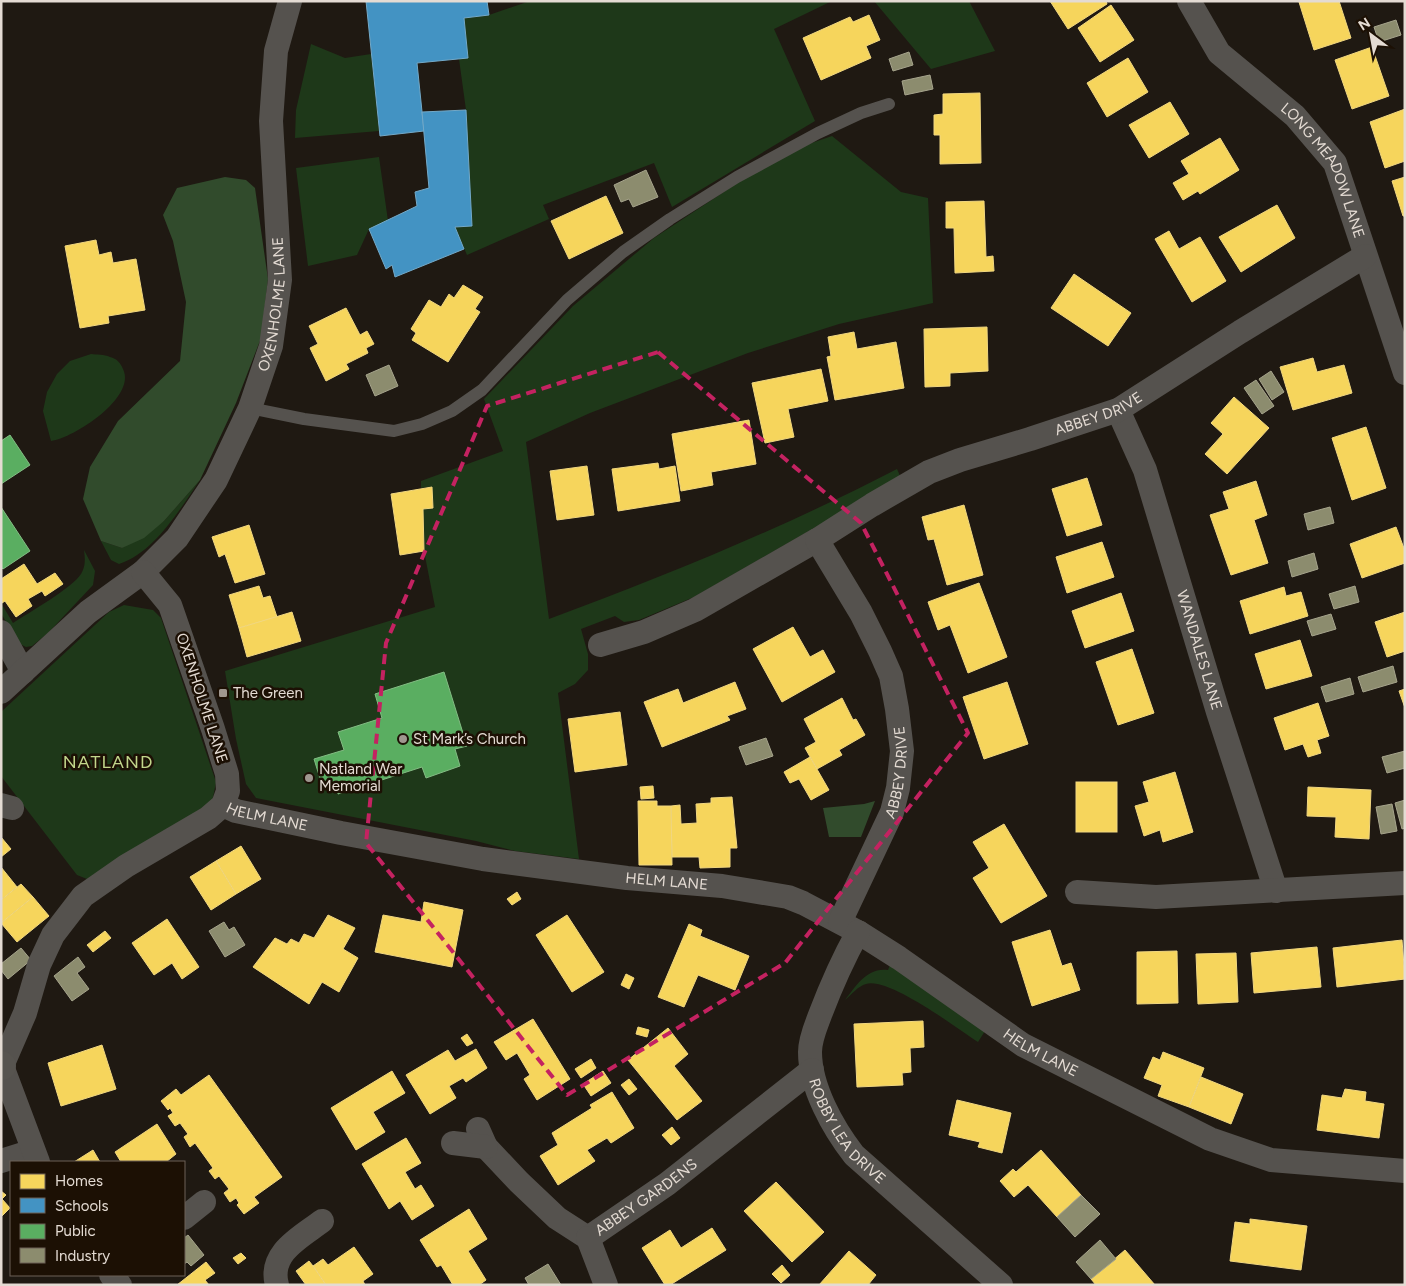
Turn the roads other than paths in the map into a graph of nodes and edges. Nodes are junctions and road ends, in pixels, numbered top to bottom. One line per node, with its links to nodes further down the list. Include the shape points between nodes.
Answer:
1 (290, 1): 6 (street, OXENHOLME LANE, via 276,51 271,121 280,280 272,346)
2 (1189, 1): 4 (street, LONG MEADOW LANE, via 1220,54 1295,116 1336,164)
3 (888, 104): 6 (lane, via 818,133 737,177 623,252 567,300 482,390 452,411 394,432)
4 (1365, 256): 5 (street, LONG MEADOW LANE); 7 (street, ABBEY DRIVE)
5 (1405, 373)
6 (250, 408): 9 (street, OXENHOLME LANE, via 216,480 177,538)
7 (1118, 410): 8 (street, ABBEY DRIVE, via 929,472); 16 (street, WANDALES LANE, via 1145,470)
8 (816, 540): 11 (street, ABBEY DRIVE, via 695,610 644,632); 18 (street, ABBEY DRIVE, via 861,613 891,676 902,751 892,812)
9 (143, 572): 12 (street, OXENHOLME LANE, via 88,612); 14 (street, OXENHOLME LANE, via 170,605 213,729 227,774 228,791)
10 (1, 632): 12 (street)
11 (600, 645)
12 (23, 672): 13 (street, OXENHOLME LANE)
13 (1, 692)
14 (223, 805): 18 (street, HELM LANE, via 236,811 341,833 482,859 589,874 775,893 803,903); 19 (street, HELM LANE, via 208,818 126,866 83,896 53,935)
15 (1405, 883): 16 (street)
16 (1276, 891): 17 (street, via 1156,898)
17 (1077, 892)
18 (849, 927): 20 (street, ROBBY LEA DRIVE, via 839,966 813,1033 810,1051); 24 (street, HELM LANE, via 1023,1045 1210,1139 1271,1160)
19 (2, 1066): 22 (street)
20 (812, 1070): 28 (street, ABBEY GARDENS, via 667,1184); 33 (street, ROBBY LEA DRIVE, via 826,1110 854,1156)
21 (453, 1143): 28 (street, ABBEY GARDENS, via 482,1138 519,1182 557,1218)
22 (36, 1156): 23 (street)
23 (1, 1161)
24 (1405, 1171)
25 (204, 1202): 26 (street)
26 (185, 1217)
27 (322, 1221): 31 (street, via 283,1251 276,1264)
28 (588, 1238): 32 (street)
29 (111, 1276): 30 (street)
30 (120, 1285)
31 (277, 1285)
32 (606, 1285)
33 (1001, 1285)

